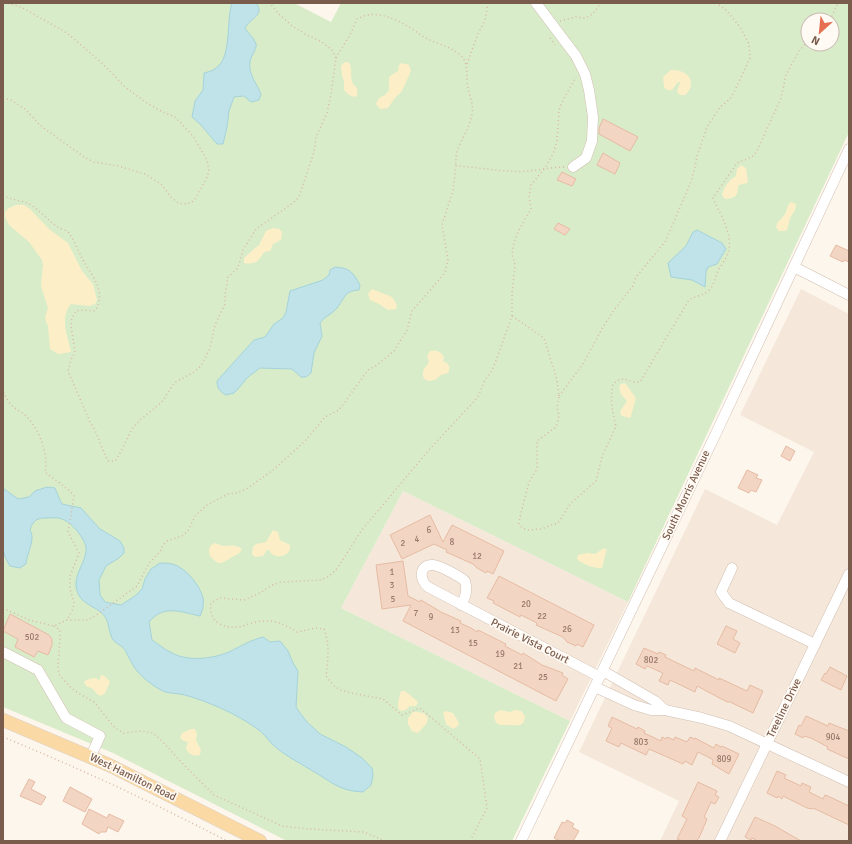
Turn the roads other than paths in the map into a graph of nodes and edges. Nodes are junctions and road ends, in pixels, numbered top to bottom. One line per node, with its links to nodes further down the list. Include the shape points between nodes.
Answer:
1 (536, 3): 3 (street, via 576,56 589,90 593,117 592,141 586,158)
2 (849, 148): 4 (street, South Morris Avenue)
3 (573, 167)
4 (794, 267): 5 (street); 11 (street, South Morris Avenue)
5 (849, 295)
6 (732, 568): 9 (street, via 721,592 729,603)
7 (849, 574): 9 (street, Treeline Drive)
8 (461, 605): 8 (street, Prairie Vista Court, via 423,584 421,574 424,569 428,566 437,566 465,581 467,592); 11 (street, Prairie Vista Court)
9 (815, 644): 15 (street, Treeline Drive)
10 (3, 652): 16 (street, via 38,670 66,718 100,736)
11 (601, 674): 12 (street, South Morris Avenue); 13 (street, Prairie Vista Court, via 655,701)
12 (595, 687): 13 (street, via 634,705 651,710); 19 (street, South Morris Avenue)
13 (665, 710): 15 (street, via 729,726)
14 (3, 720): 16 (main road, West Hamilton Road)
15 (767, 743): 17 (street); 20 (street, Treeline Drive)
16 (90, 756): 18 (main road, West Hamilton Road)
17 (849, 782)
18 (260, 841)
19 (521, 841)
20 (720, 841)

